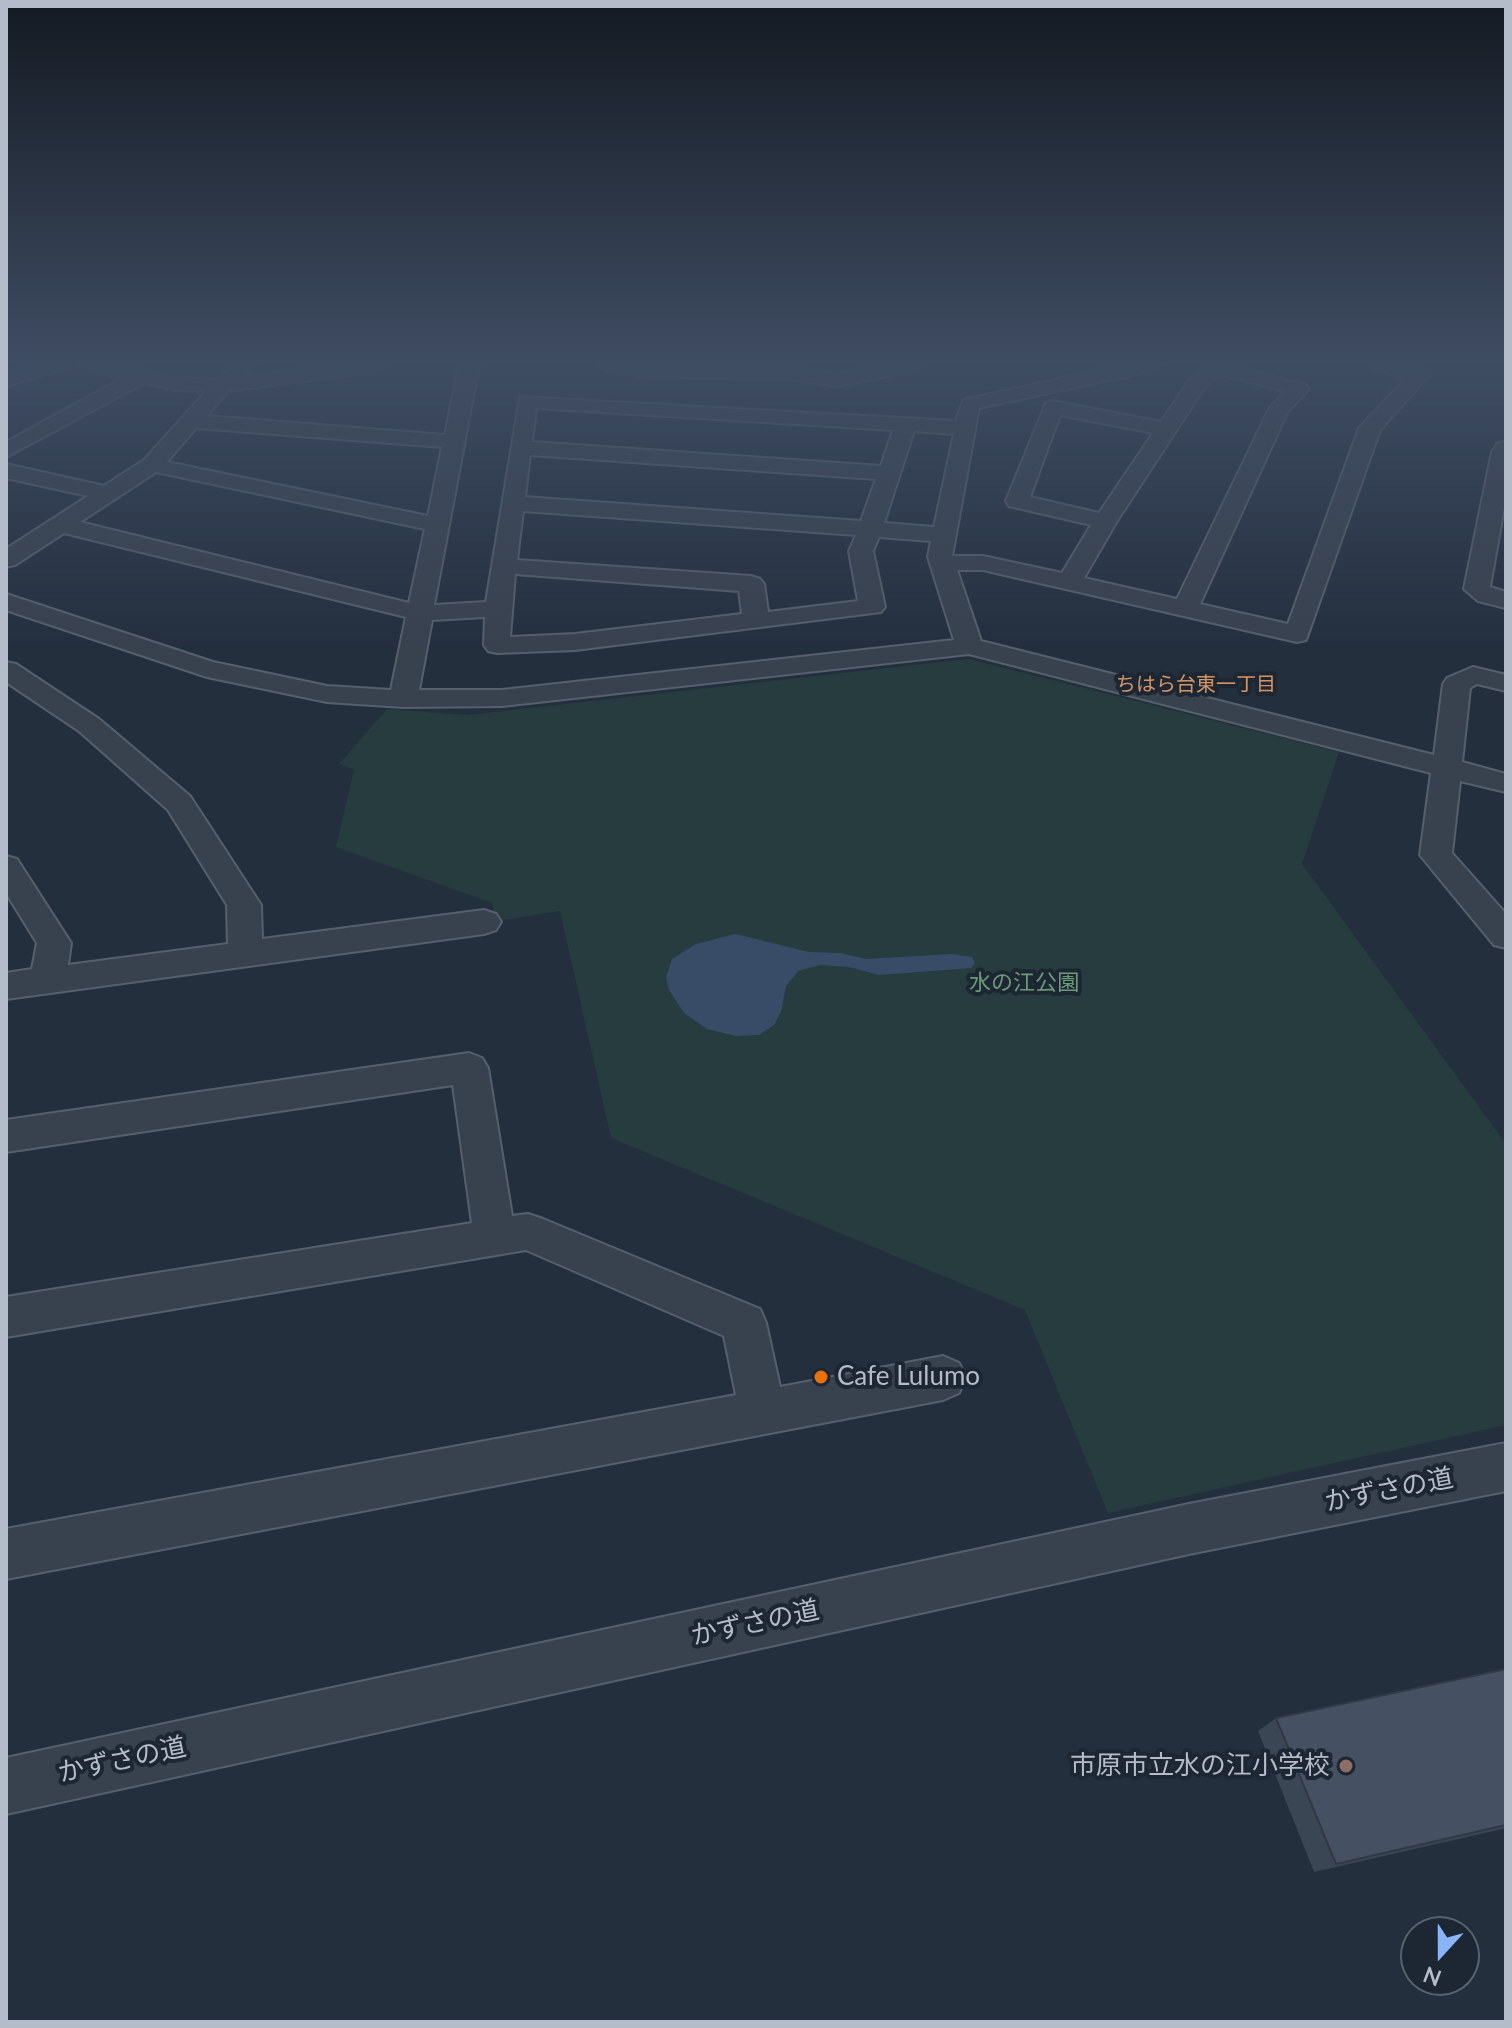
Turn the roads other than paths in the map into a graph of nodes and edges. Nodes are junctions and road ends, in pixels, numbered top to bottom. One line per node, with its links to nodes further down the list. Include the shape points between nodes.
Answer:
1 (157, 460): 12 (street)
2 (451, 460): 19 (street)
3 (519, 460): 16 (street)
4 (692, 460): 14 (street)
5 (894, 460): 14 (street)
6 (959, 460): 22 (street)
7 (1033, 460): 17 (street, via 1017,501)
8 (1146, 460): 17 (street)
9 (1255, 460): 30 (street)
10 (1359, 460): 30 (street, via 1297,634)
11 (1502, 460): 20 (street)
12 (152, 465): 15 (street); 19 (street)
13 (6, 471): 15 (street)
14 (889, 473): 21 (street)
15 (109, 494): 18 (street)
16 (513, 503): 21 (street); 25 (street)
17 (1105, 521): 26 (street)
18 (62, 525): 23 (street); 31 (street)
19 (438, 525): 31 (street)
20 (1497, 528): 27 (street, via 1477,589)
21 (870, 529): 22 (street); 32 (street, via 861,551 872,607)
22 (944, 535): 24 (street)
23 (6, 560)
24 (942, 563): 26 (street, via 983,563); 33 (street)
25 (504, 566): 29 (street); 32 (street, via 751,584)
26 (1069, 582): 30 (street)
27 (1506, 600)
28 (6, 602): 36 (street, via 207,669 327,694)
29 (498, 609): 31 (street); 32 (street, via 497,645 575,642)
30 (1185, 609)
31 (420, 613): 36 (street)
32 (756, 621)
33 (969, 646): 36 (street, via 502,698); 37 (street)
34 (6, 670): 42 (street, via 89,725 179,803 244,905)
35 (1506, 683): 37 (street, via 1473,675 1457,684)
36 (403, 699)
37 (1446, 767): 38 (street); 41 (street, via 1436,855)
38 (1506, 783)
39 (6, 867): 43 (street, via 54,943)
40 (484, 922): 42 (street)
41 (1506, 936)
42 (245, 954): 43 (street)
43 (48, 980): 44 (street)
44 (6, 986)
45 (6, 1136): 46 (street, via 469,1068)
46 (495, 1237): 47 (street); 49 (street, via 528,1232 744,1323)
47 (6, 1317)
48 (943, 1378): 49 (street)
49 (762, 1412): 51 (street)
50 (1506, 1467): 52 (street, かずさの道, via 1173,1532)
51 (6, 1554)
52 (6, 1786)

